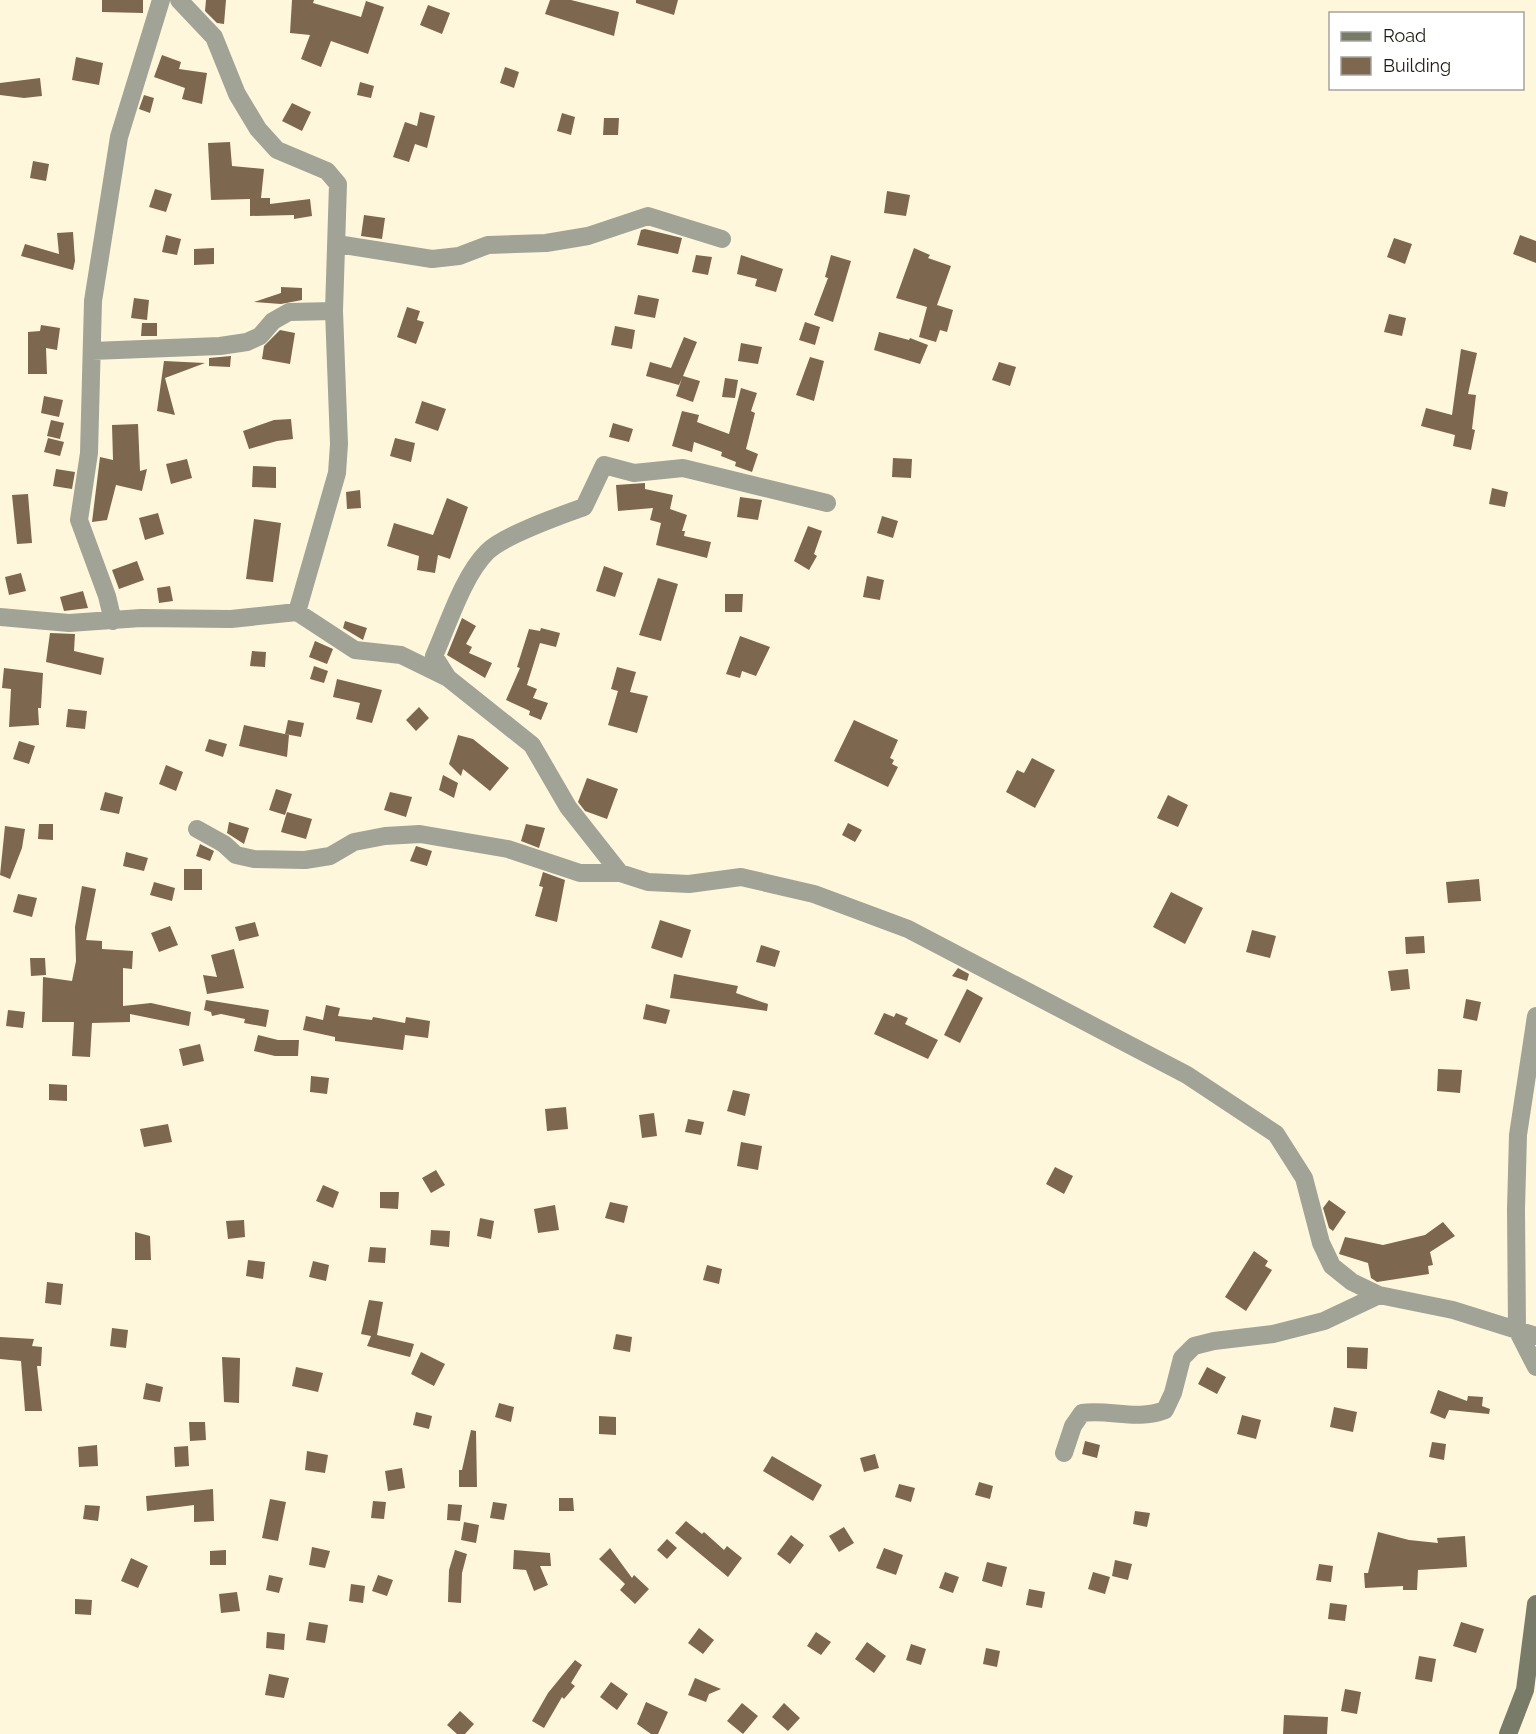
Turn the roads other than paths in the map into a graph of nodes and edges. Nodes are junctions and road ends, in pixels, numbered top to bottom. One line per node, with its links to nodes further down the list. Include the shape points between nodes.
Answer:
1 (160, 0): 6 (street, via 119,137 93,301)
2 (179, 0): 4 (street, via 214,37 237,94 258,129 277,150 327,171 339,184)
3 (722, 238): 4 (street, via 648,216 588,236 546,243 488,245 459,256 432,259)
4 (337, 244): 5 (street)
5 (333, 311): 6 (street, via 289,312 248,342); 8 (street, via 337,473)
6 (92, 351): 10 (street, via 89,453 79,520)
7 (827, 503): 11 (street, via 683,468 634,473 604,465 584,507 502,543 488,551 473,570 434,656)
8 (297, 612): 10 (street, via 231,620); 11 (street, via 356,650 401,655)
9 (0, 617): 10 (street, via 69,623)
10 (113, 621)
11 (448, 678): 13 (street, via 532,745 568,807)
12 (197, 829): 13 (street, via 236,855 254,859 305,860 330,856 364,840 420,834 508,849 580,873)
13 (620, 873): 15 (street, via 648,882 689,884 741,877 814,894 908,929 1187,1075 1276,1134 1304,1178 1321,1243 1332,1266 1352,1282)
14 (1536, 1016): 16 (street, via 1518,1135)
15 (1379, 1295): 16 (street, via 1453,1310); 19 (street, via 1324,1321 1273,1334 1194,1346 1182,1358 1165,1410 1136,1416 1082,1413)
16 (1517, 1330): 17 (street); 18 (street)
17 (1536, 1336)
18 (1536, 1367)
19 (1064, 1453)
20 (1536, 1604): 21 (street, via 1525,1690)
21 (1508, 1734)

